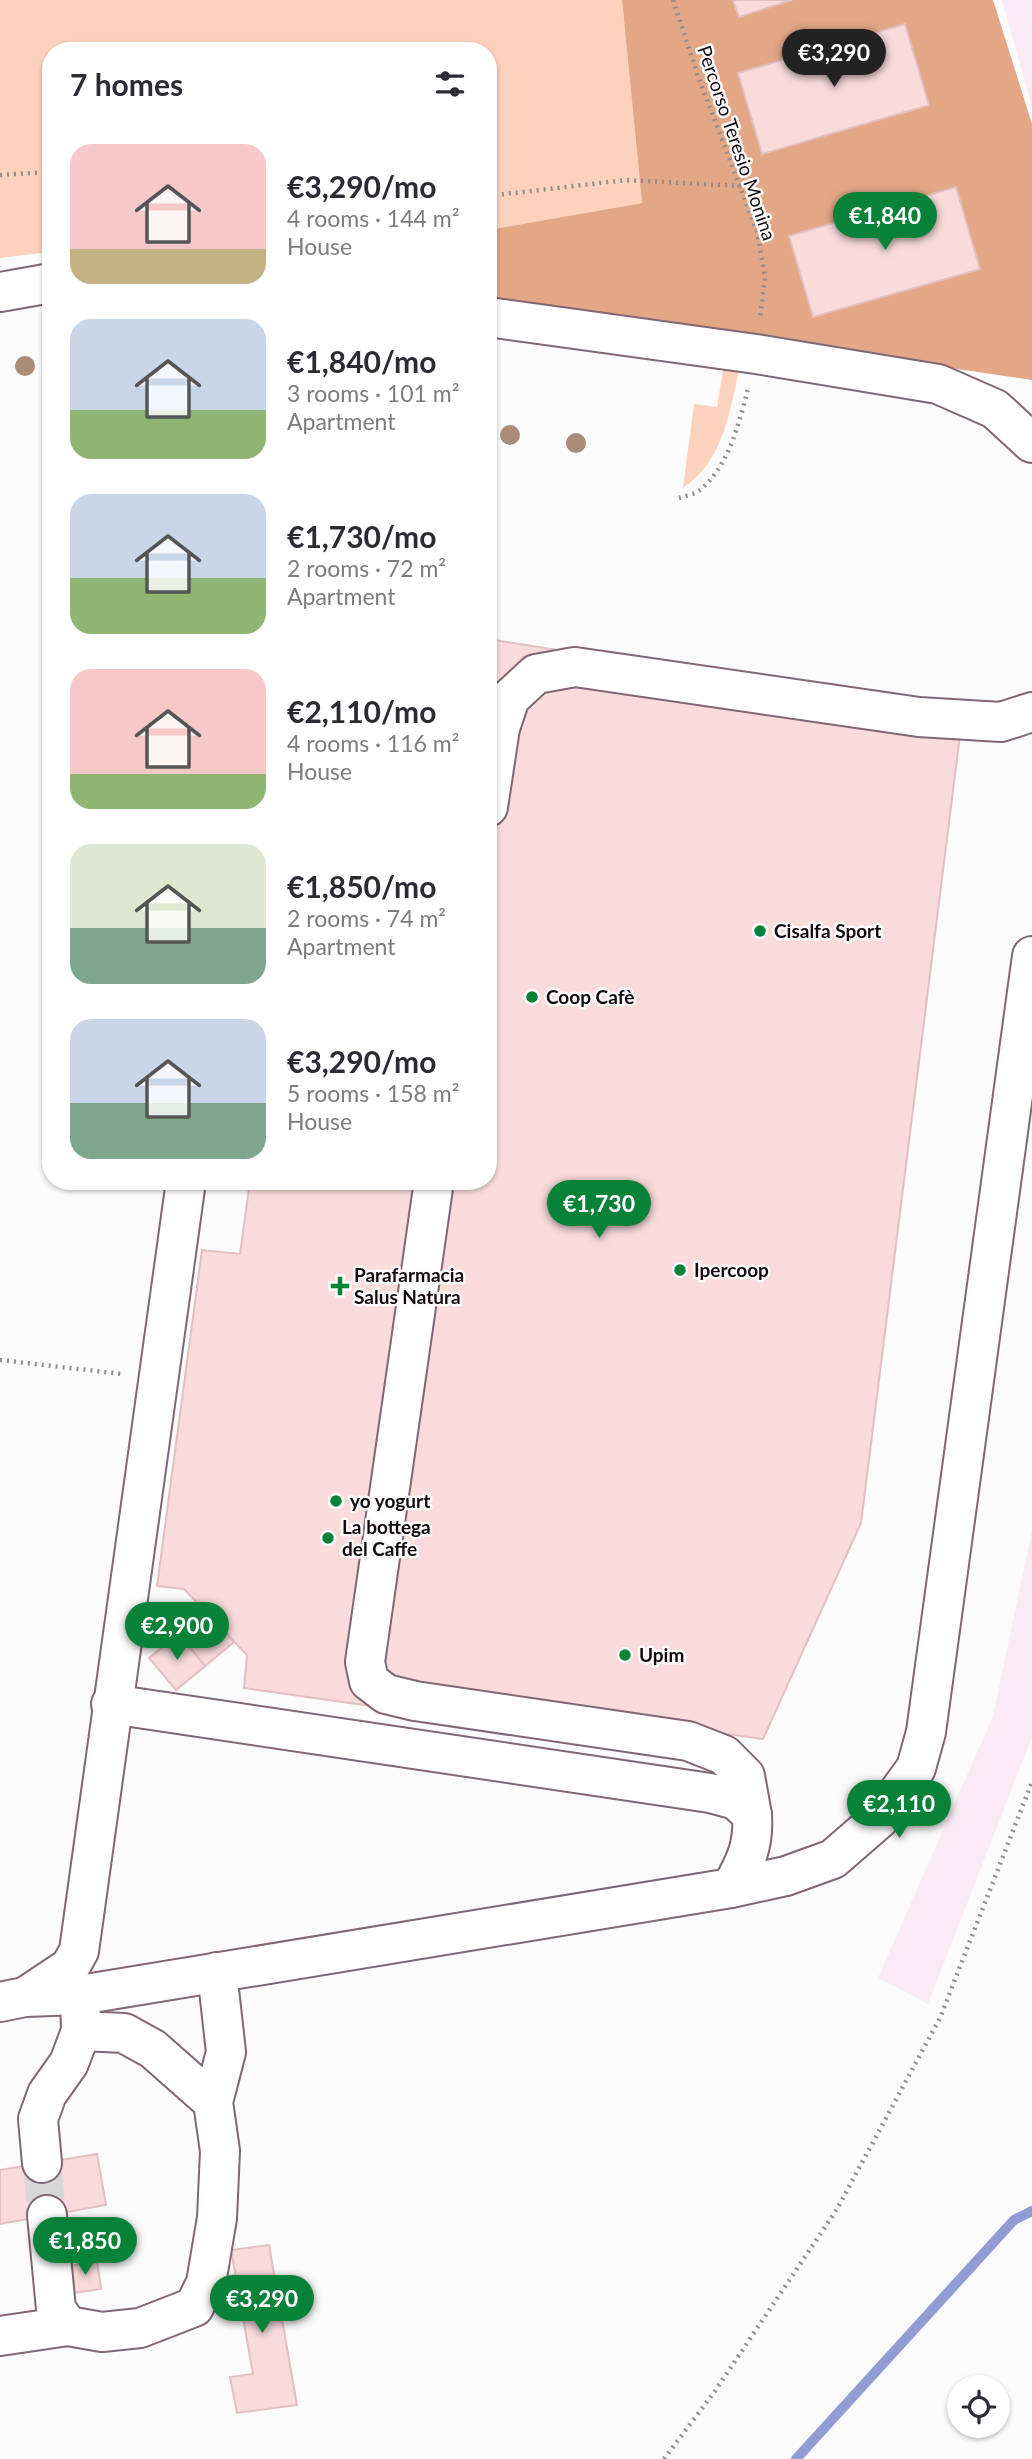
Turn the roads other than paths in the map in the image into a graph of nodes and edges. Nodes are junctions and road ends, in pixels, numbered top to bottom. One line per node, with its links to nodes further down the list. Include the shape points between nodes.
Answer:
1 (42, 285): 2 (street)
2 (0, 292)
3 (497, 318): 4 (street, via 938,384 995,409)
4 (1032, 443)
5 (1032, 712): 6 (street, via 1001,722 919,717 575,667 536,674 509,698)
6 (497, 748)
7 (1032, 957): 12 (street, via 926,1732 916,1768 879,1819 833,1859)
8 (185, 1190): 10 (street)
9 (433, 1190): 11 (street, via 365,1662 369,1681 386,1694 415,1701 688,1741 724,1755 746,1776)
10 (111, 1704): 11 (street, via 710,1793 736,1800); 14 (street, via 79,1951 70,1968)
11 (752, 1815): 12 (street, via 753,1837)
12 (731, 1888): 13 (street)
13 (217, 1972): 15 (street); 16 (street, via 226,2052)
14 (12, 2000): 15 (street)
15 (80, 2013): 16 (street, via 153,2049); 17 (street, via 69,2063 47,2094 38,2119)
16 (213, 2102): 19 (street, via 220,2151 217,2218 206,2283 194,2307 140,2328 102,2332)
17 (41, 2163)
18 (47, 2216): 19 (street, via 56,2309)
19 (68, 2326): 20 (street)
20 (0, 2336)

